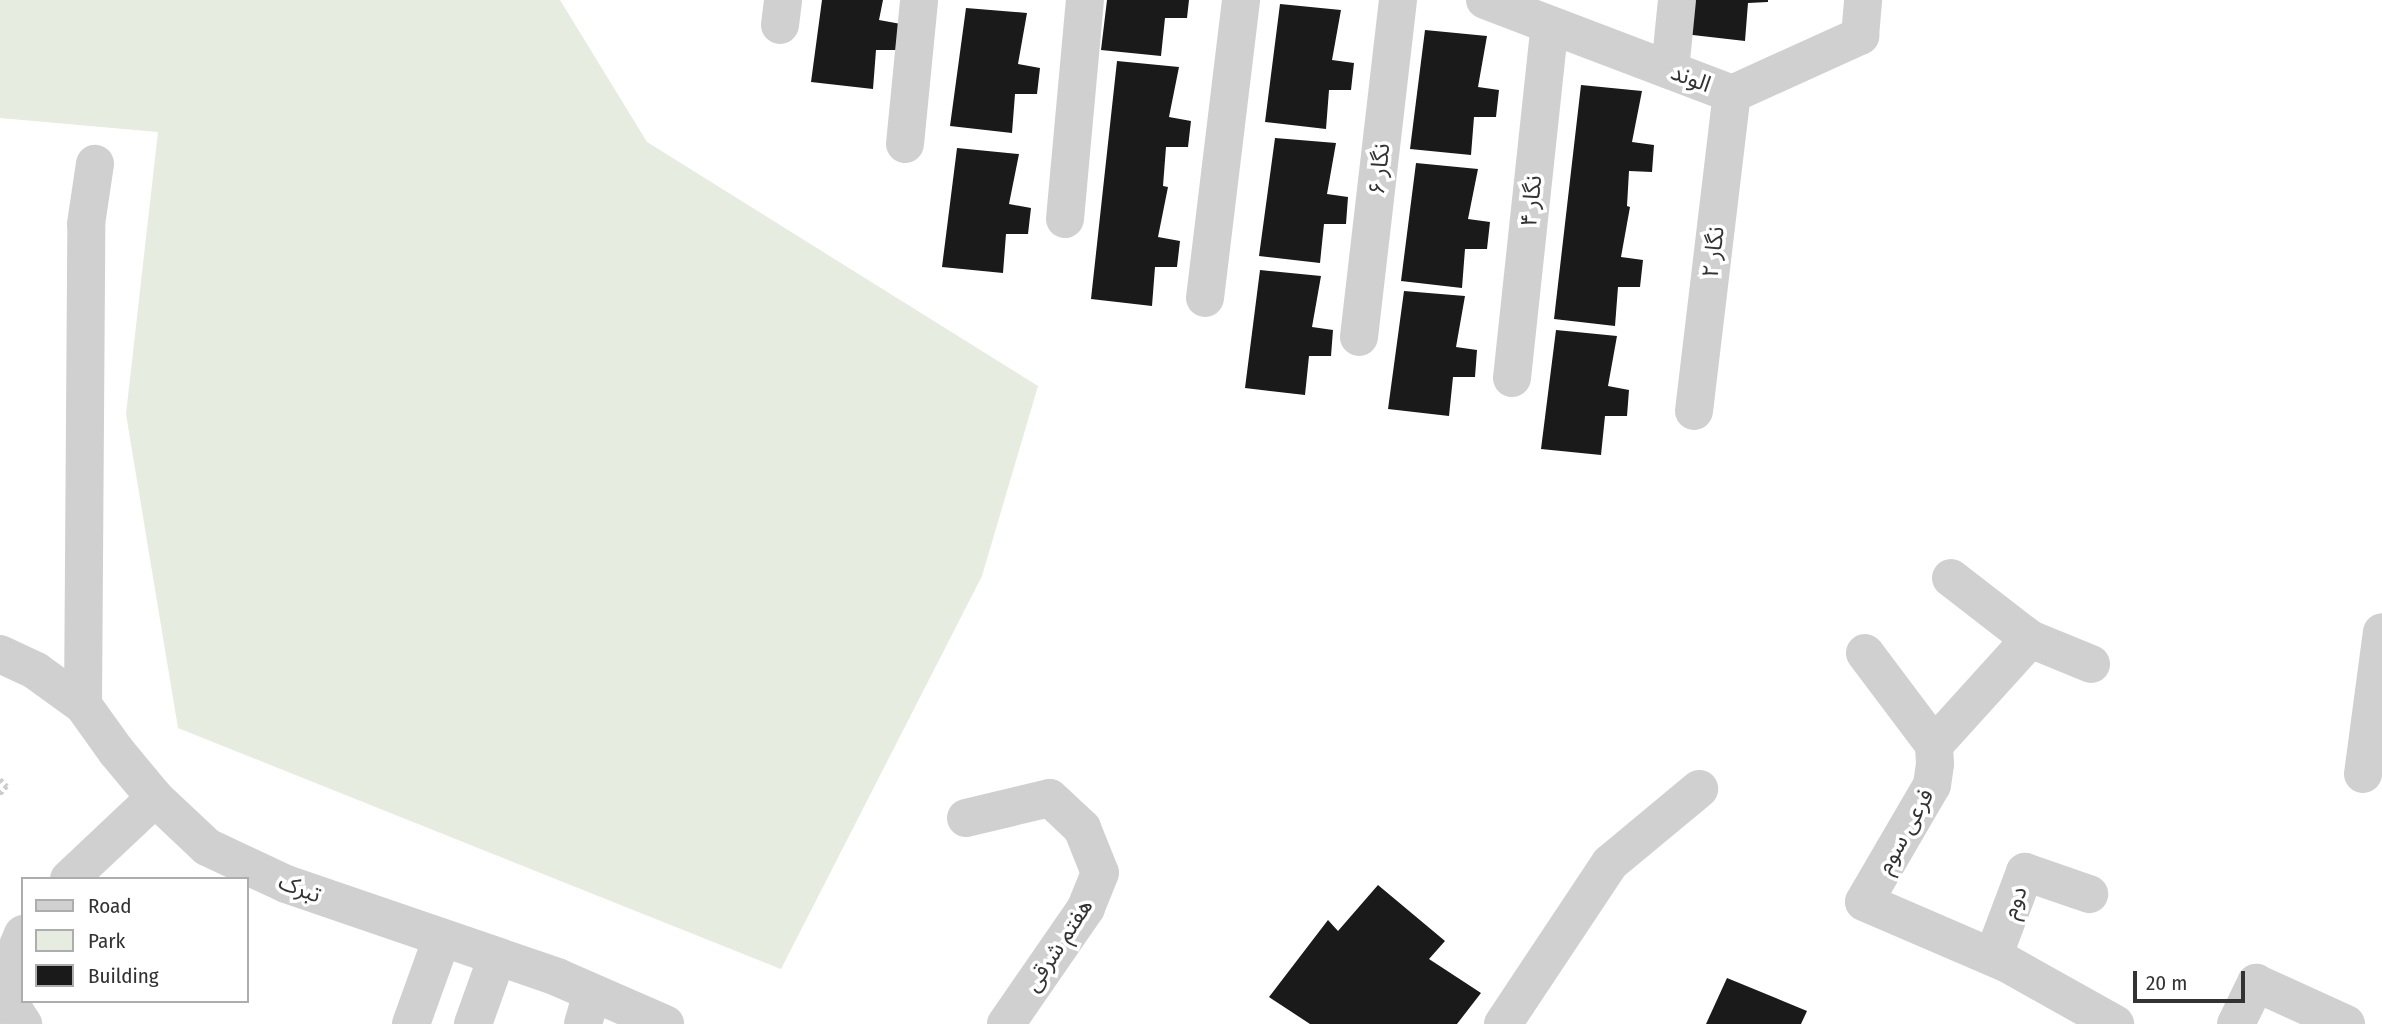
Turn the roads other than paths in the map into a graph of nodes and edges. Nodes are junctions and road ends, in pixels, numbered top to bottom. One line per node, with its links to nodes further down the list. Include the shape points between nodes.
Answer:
1 (919, 0): 11 (street)
2 (1086, 0): 13 (street)
3 (1241, 0): 14 (street)
4 (1398, 0): 15 (street, نگار ۶)
5 (1485, 0): 8 (street, الوند)
6 (1677, 0): 9 (street)
7 (1863, 0): 10 (street, الوند, via 1860,36)
8 (1550, 24): 9 (street, الوند); 16 (street, نگار ۴)
9 (1670, 70): 10 (street, الوند)
10 (1732, 94): 17 (street, نگار ۲)
11 (905, 144)
12 (95, 164): 24 (street, via 86,224)
13 (1065, 219)
14 (1205, 298)
15 (1359, 337)
16 (1512, 378)
17 (1694, 411)
18 (1951, 578): 20 (street)
19 (2382, 632): 26 (street)
20 (2030, 639): 23 (street); 25 (street)
21 (1865, 653): 25 (street)
22 (0, 654): 24 (street, تبرک, via 36,671)
23 (2091, 664)
24 (83, 705): 28 (street, تبرک)
25 (1934, 745): 35 (street, فرعی سوم, via 1932,785 1864,902)
26 (2363, 774)
27 (1699, 789): 42 (street, via 1610,863)
28 (155, 798): 30 (street); 32 (street, تبرک, via 207,847 286,884)
29 (966, 818): 41 (street, هفتم شرقی, via 1051,798 1082,828 1100,873 1086,908)
30 (71, 877)
31 (2089, 894): 35 (street, دوم, via 2025,872)
32 (442, 938): 34 (street, تبرک); 38 (street)
33 (21, 939): 37 (street, via 8,970)
34 (496, 957): 36 (street, تبرک); 39 (street)
35 (1993, 957): 43 (street)
36 (588, 1008): 40 (street, تبرک)
37 (12, 1016)
38 (411, 1024)
39 (473, 1024)
40 (664, 1024)
41 (1006, 1024)
42 (1503, 1024)
43 (2115, 1024)
44 (2236, 1024): 45 (street, via 2256,983)
45 (2346, 1024)

